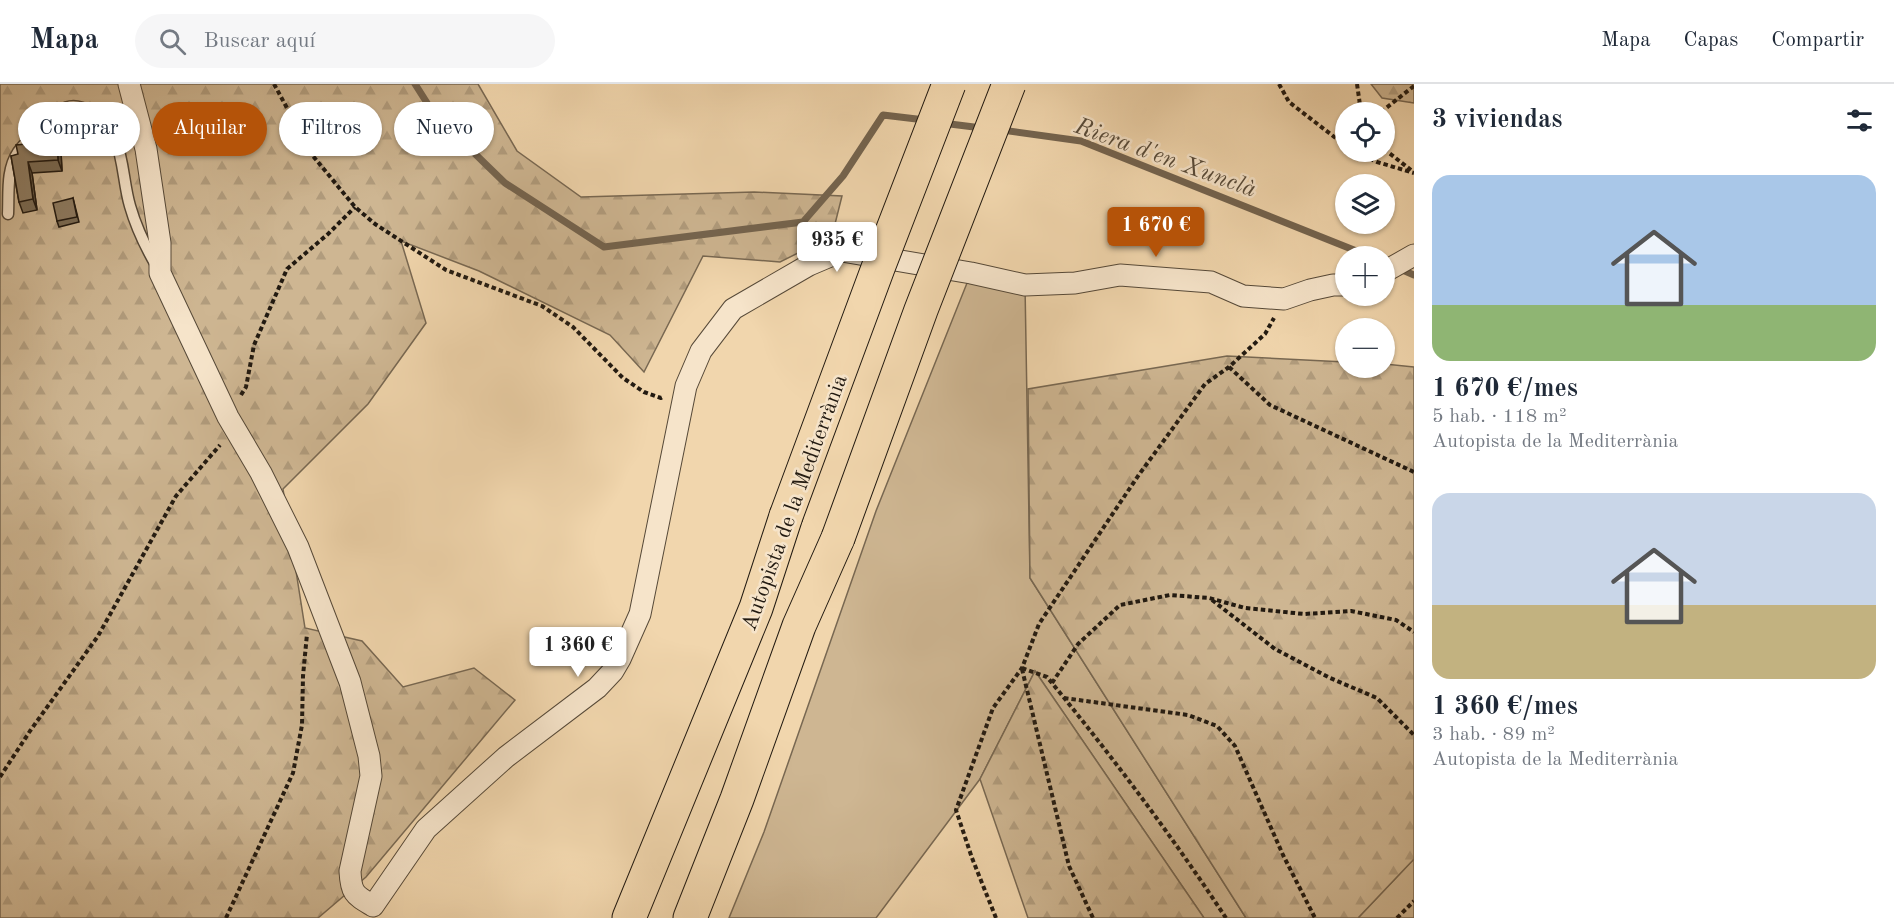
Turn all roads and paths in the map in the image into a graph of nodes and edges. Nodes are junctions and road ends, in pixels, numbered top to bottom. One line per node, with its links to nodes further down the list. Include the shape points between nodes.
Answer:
1 (129, 84): 18 (street, via 146,149 160,243)
2 (274, 84): 14 (path, via 313,156)
3 (949, 84): 35 (highway, Autopista de la Mediterrània, bridge, via 786,516 756,608)
4 (1009, 84): 36 (highway, bridge)
5 (1279, 84): 10 (path, via 1289,102)
6 (1357, 84): 8 (path)
7 (1414, 86): 9 (path)
8 (1360, 102)
9 (1394, 102)
10 (1335, 138)
11 (1395, 158): 13 (path)
12 (1377, 162): 13 (path)
13 (1414, 173)
14 (356, 207): 22 (path, via 375,224 446,270 542,306 573,327 623,378 644,392 661,398); 23 (path, via 287,269 254,345 246,387)
15 (8, 214): 18 (lane, via 10,170 19,151 67,106 82,107 101,117 115,136 129,204)
16 (1414, 255): 17 (street)
17 (1395, 266)
18 (160, 273): 23 (street)
19 (1335, 285): 20 (street)
20 (1284, 299): 21 (path, via 1265,334); 22 (street, via 1243,296 1211,282 1120,275 1075,284 1025,285 842,251 809,264 733,309 701,351)
21 (1229, 368): 24 (path, via 1270,405); 28 (path, via 1205,384 1138,476 1038,624)
22 (686, 386): 23 (street, via 640,614 613,671 597,688 506,757 426,829 373,906 356,896 351,884 350,872 371,776 350,682 298,547)
23 (228, 417): 32 (path, via 218,449 176,496 98,636)
24 (1414, 472)
25 (1209, 598): 27 (path, via 1245,608 1304,614 1351,611 1396,621); 29 (path, via 1170,596 1120,605 1077,644); 31 (path, via 1275,649 1377,698)
26 (308, 625): 34 (path, via 302,725 293,773)
27 (1414, 632)
28 (1022, 668): 29 (path, via 1047,677); 37 (path, via 993,708 956,810); 38 (path, via 1069,866)
29 (1052, 683): 30 (path)
30 (1064, 698): 39 (path, via 1133,784); 40 (path, via 1188,715 1217,726 1235,746)
31 (1414, 735)
32 (0, 777)
33 (1414, 900): 41 (path)
34 (226, 918)
35 (629, 918)
36 (690, 918)
37 (996, 918)
38 (1093, 918)
39 (1226, 918)
40 (1315, 918)
41 (1397, 918)

